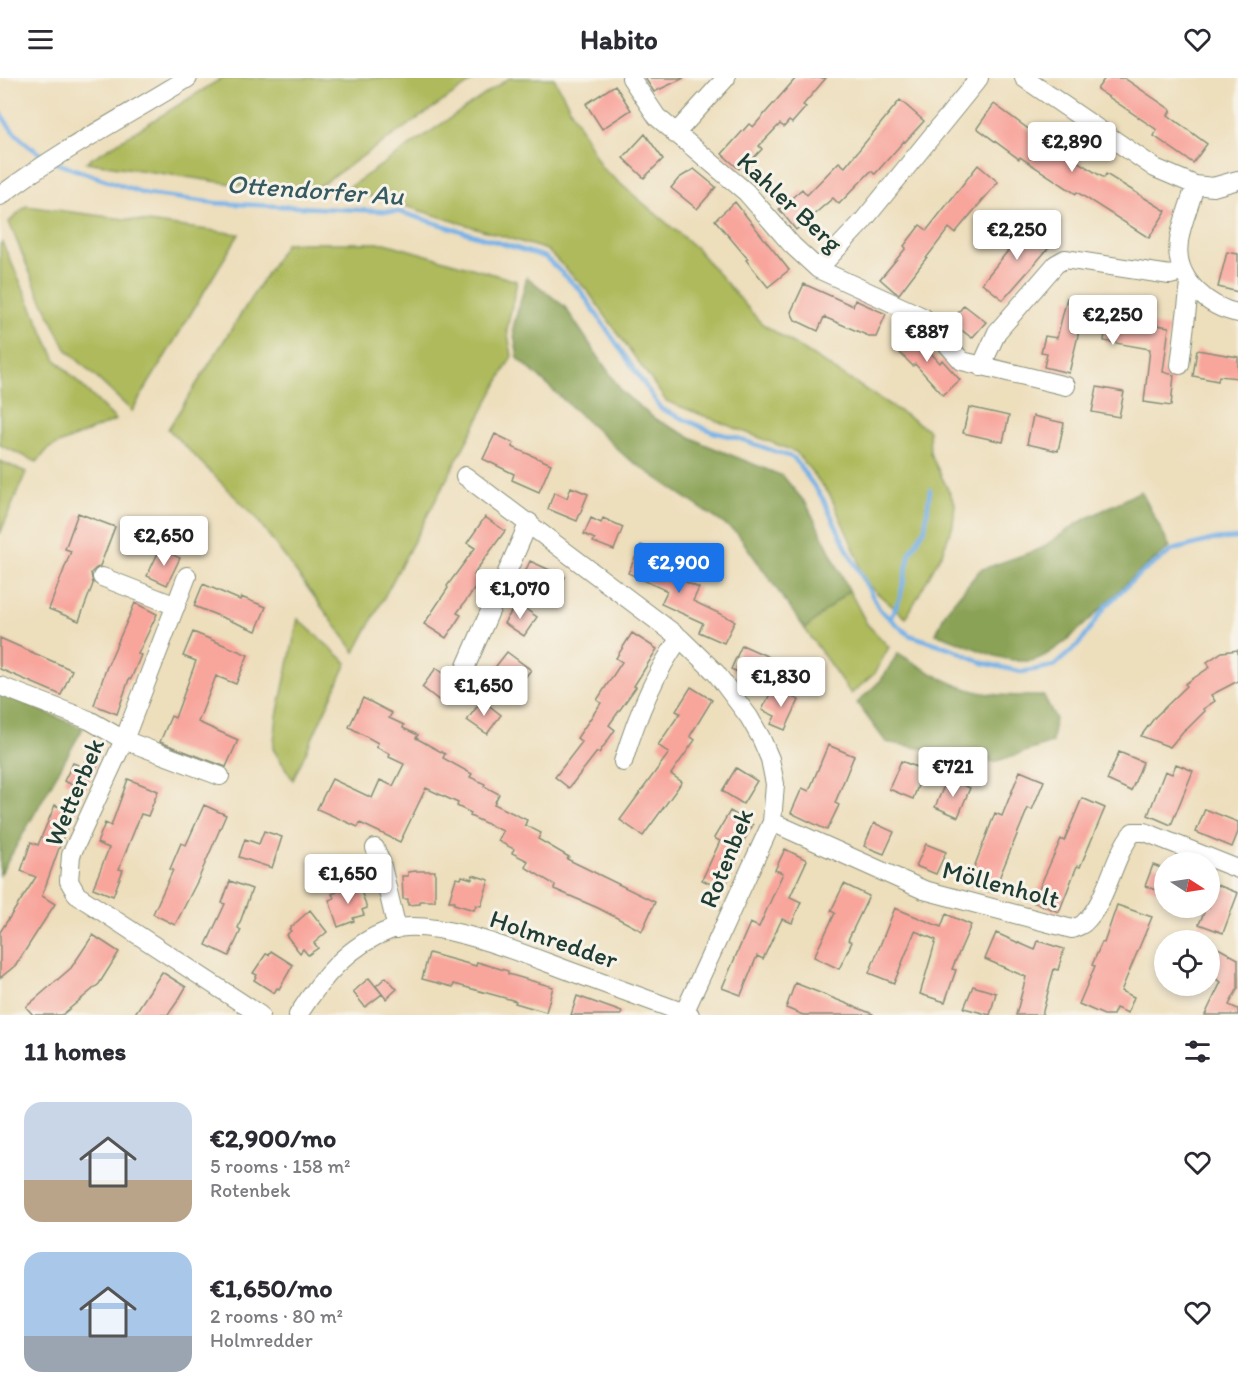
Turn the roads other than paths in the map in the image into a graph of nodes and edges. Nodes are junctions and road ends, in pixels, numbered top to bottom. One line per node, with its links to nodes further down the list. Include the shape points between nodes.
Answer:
1 (188, 78): 9 (street, via 64,151)
2 (631, 78): 6 (street, Kahler Berg, via 657,117)
3 (726, 78): 6 (street)
4 (978, 78): 10 (street, via 863,221)
5 (1024, 78): 8 (street, via 1155,168)
6 (675, 134): 10 (street, Kahler Berg, via 746,192)
7 (1238, 180): 8 (street, via 1213,186)
8 (1195, 185): 11 (street, via 1181,226 1178,249)
9 (0, 196)
10 (818, 269): 14 (street, Kahler Berg, via 923,317 962,361)
11 (1186, 278): 12 (street, via 1204,298); 13 (street); 14 (street, via 1065,259 1056,264 997,332)
12 (1238, 313)
13 (1180, 365)
14 (981, 367): 15 (street, Kahler Berg)
15 (1066, 386)
16 (465, 476): 17 (street, Rotenbek)
17 (529, 522): 21 (street, Rotenbek); 22 (street)
18 (187, 576): 20 (street, Wetterbek)
19 (102, 577): 20 (street)
20 (176, 606): 24 (street, Wetterbek)
21 (680, 638): 25 (street, via 661,668); 27 (street, Rotenbek, via 716,673 761,738 775,784)
22 (466, 666)
23 (0, 686): 24 (street, via 89,720)
24 (124, 740): 26 (street); 32 (street, Wetterbek, via 71,855 69,881 77,895)
25 (623, 762)
26 (220, 776)
27 (772, 822): 29 (street, Möllenholt, via 924,890 1072,929 1083,924 1097,905 1125,841 1133,832 1145,832); 31 (street, Rotenbek)
28 (375, 848): 30 (street)
29 (1238, 869)
30 (398, 929): 31 (street, Holmredder, via 424,927 458,933); 33 (street, Holmredder, via 368,940 342,959)
31 (687, 1014)
32 (260, 1015)
33 (298, 1015)

